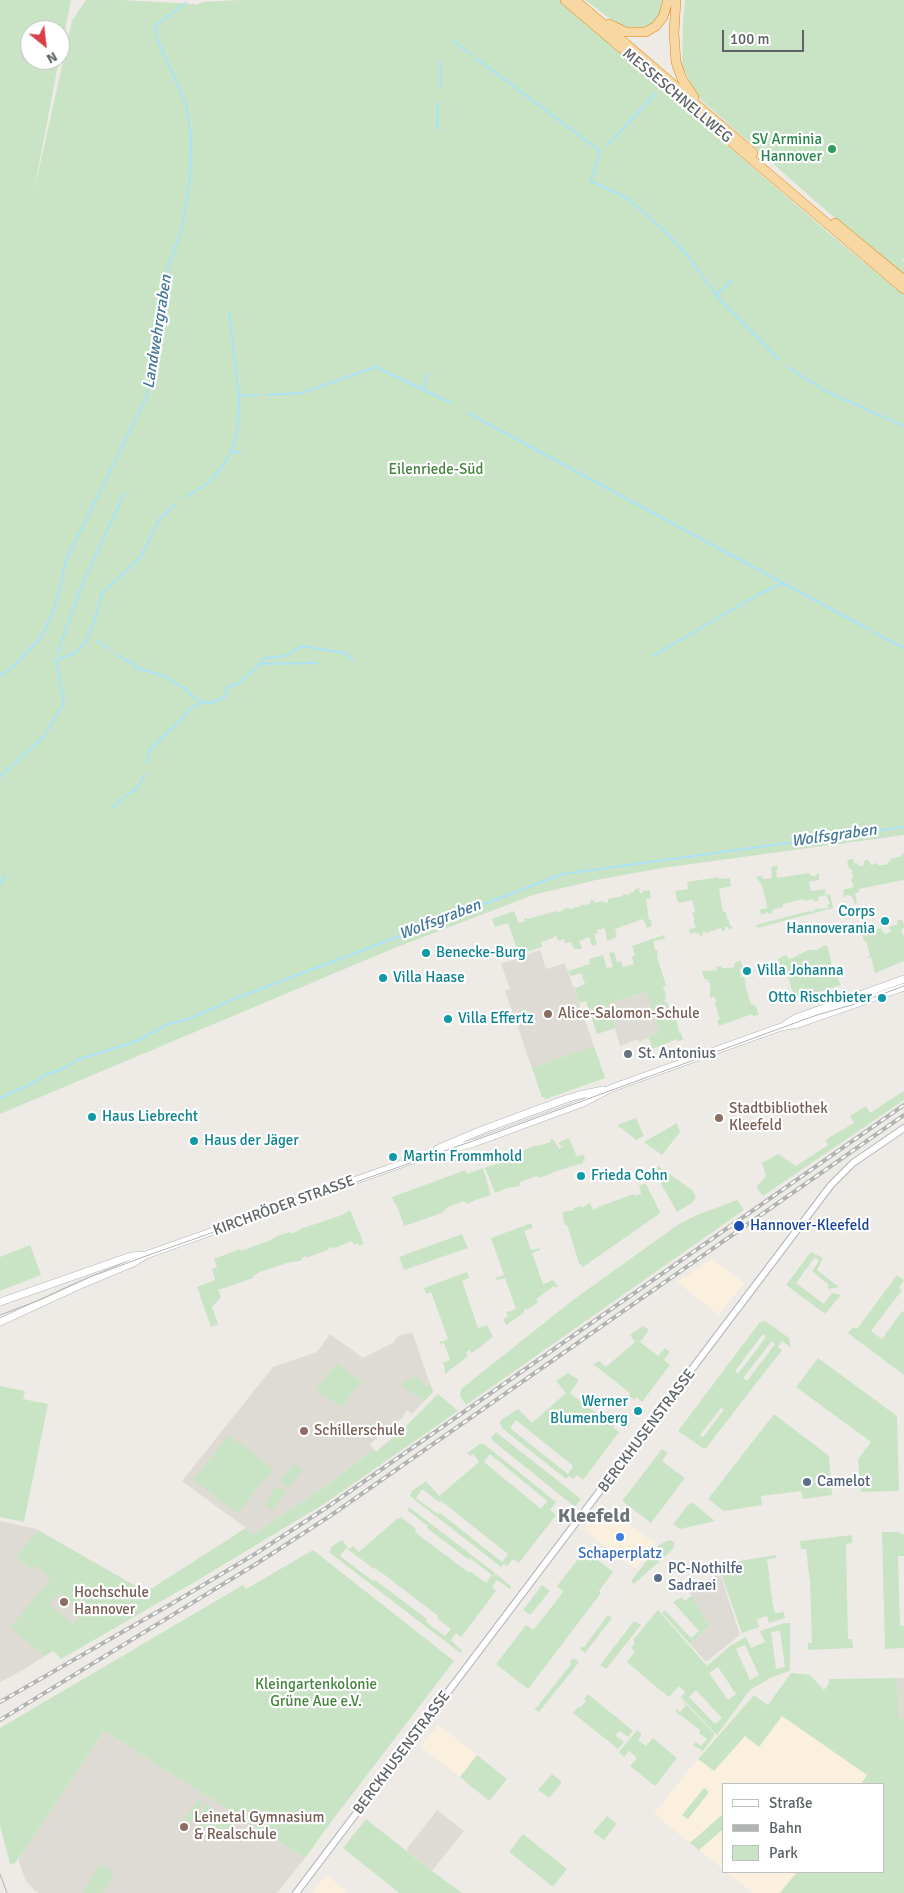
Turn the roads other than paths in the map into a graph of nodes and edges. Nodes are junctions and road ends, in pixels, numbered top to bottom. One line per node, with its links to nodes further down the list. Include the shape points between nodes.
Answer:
1 (566, 0): 8 (highway, MESSESCHNELLWEG)
2 (575, 0): 5 (highway, MESSESCHNELLWEG)
3 (668, 0): 5 (highway, via 660,21 642,33 620,30)
4 (676, 0): 6 (highway, via 676,62 687,87)
5 (589, 12): 6 (highway, MESSESCHNELLWEG)
6 (710, 116): 7 (highway, MESSESCHNELLWEG)
7 (904, 280)
8 (904, 289)
9 (904, 979): 11 (main road, KIRCHRÖDER STRASSE)
10 (904, 987): 11 (main road, KIRCHRÖDER STRASSE, via 798,1024)
11 (781, 1026): 13 (main road, KIRCHRÖDER STRASSE, via 612,1088 579,1094 421,1157)
12 (904, 1128): 18 (street, BERCKHUSENSTRASSE, via 853,1163 831,1185)
13 (146, 1255): 14 (main road, KIRCHRÖDER STRASSE, via 131,1256); 15 (main road, KIRCHRÖDER STRASSE)
14 (62, 1280): 15 (main road, via 67,1284); 16 (main road, KIRCHRÖDER STRASSE)
15 (65, 1292): 17 (main road, KIRCHRÖDER STRASSE)
16 (0, 1302)
17 (0, 1322)
18 (296, 1893)

